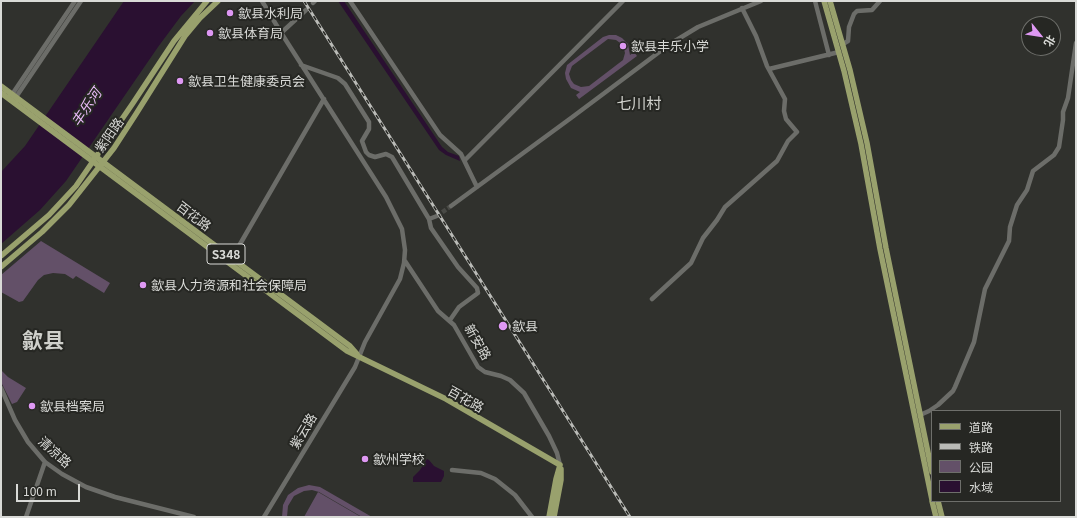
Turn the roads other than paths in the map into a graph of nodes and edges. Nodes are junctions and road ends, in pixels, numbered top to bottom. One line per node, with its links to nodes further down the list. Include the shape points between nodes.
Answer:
1 (75, 1): 24 (street)
2 (81, 1): 24 (street)
3 (207, 1): 26 (main road, 紫阳路, via 167,51)
4 (218, 1): 28 (main road, 紫阳路, via 178,46)
5 (262, 1): 15 (street, 紫云路)
6 (350, 1): 27 (street, via 440,135)
7 (623, 1): 27 (street)
8 (761, 1): 13 (street)
9 (816, 1): 19 (street)
10 (824, 1): 18 (main road)
11 (830, 1): 16 (main road)
12 (880, 1): 16 (street, via 872,10 857,11 854,14 849,27 848,41)
13 (742, 8): 21 (street); 29 (street, via 698,27 670,44)
14 (306, 10): 15 (street)
15 (281, 33): 20 (street, 紫云路)
16 (843, 44): 41 (main road, via 867,143)
17 (1076, 44): 41 (street, via 1058,147 1054,155 1033,171 1027,190 1017,205 1008,241 985,289 974,342 953,391 938,405)
18 (839, 52): 19 (street); 46 (main road, via 861,144)
19 (829, 55): 21 (street)
20 (301, 65): 25 (street, 紫云路); 32 (street, via 343,82 369,122 369,129 362,141 366,152 376,157 390,155)
21 (769, 69): 37 (street, via 785,99 786,119 796,132 775,163 726,205 719,219 703,238 687,268)
22 (1, 86): 24 (main road, S348)
23 (1, 92): 24 (main road, S348)
24 (15, 99): 26 (main road, 百花路 / S348)
25 (324, 99): 34 (street); 35 (street, 紫云路, via 386,197 400,224 404,240)
26 (95, 159): 28 (main road, 百花路 / S348); 33 (main road, 紫阳路, via 76,186 55,209)
27 (465, 160): 29 (street)
28 (102, 164): 34 (main road, 百花路 / S348); 36 (main road, 紫阳路, via 63,212); 39 (main road, 百花路 / S348, via 346,351)
29 (477, 187): 30 (street)
30 (451, 206)
31 (437, 216): 32 (street)
32 (429, 219): 38 (street, via 431,228 458,267 478,290)
33 (1, 256)
34 (232, 258): 39 (main road, 百花路 / S348, via 350,346)
35 (404, 261): 38 (street, 新安路, via 438,311); 39 (street, 紫云路, via 398,285)
36 (1, 267)
37 (652, 299)
38 (450, 320): 43 (street, 新安路, via 478,367 510,380 524,393 549,436)
39 (359, 356): 43 (main road, 百花路 / S348, via 446,399); 51 (street, 紫云路, via 355,367)
40 (1, 388): 42 (street, 清凉路, via 18,427)
41 (920, 415): 44 (main road)
42 (45, 462): 49 (street); 50 (street, 清凉路, via 68,478 96,491)
43 (560, 465): 53 (main road); 54 (main road, 新安路, via 561,480)
44 (931, 467)
45 (452, 470): 52 (street, via 481,473 495,478 515,495)
46 (931, 495)
47 (932, 502): 55 (main road)
48 (938, 502): 56 (main road)
49 (26, 517)
50 (194, 517)
51 (264, 517)
52 (532, 517)
53 (549, 517)
54 (554, 517)
55 (936, 517)
56 (942, 517)

